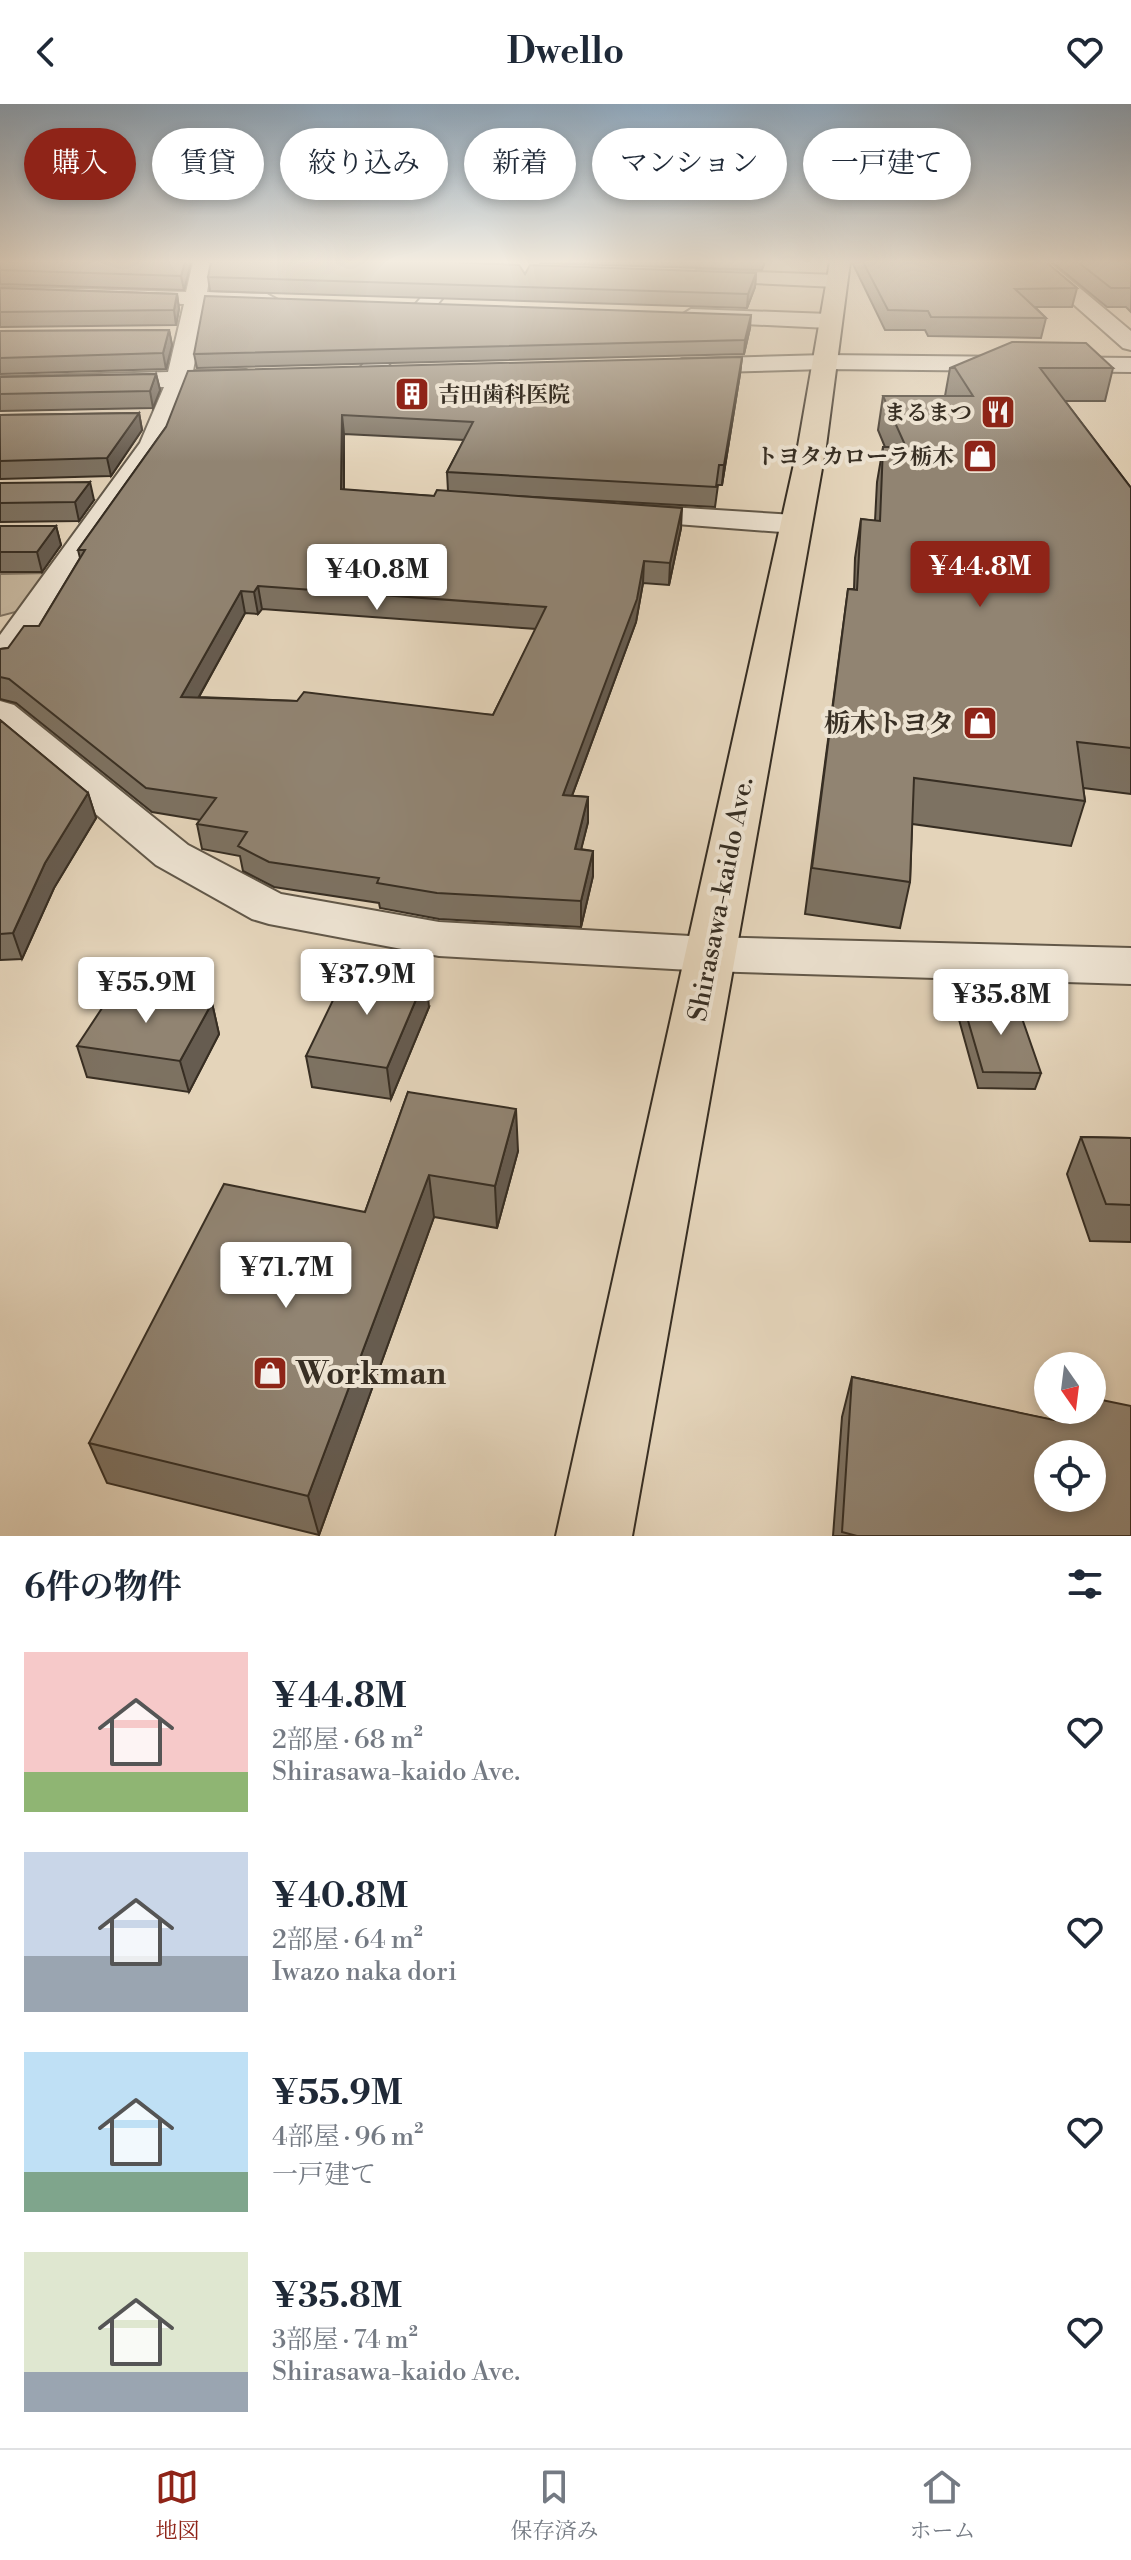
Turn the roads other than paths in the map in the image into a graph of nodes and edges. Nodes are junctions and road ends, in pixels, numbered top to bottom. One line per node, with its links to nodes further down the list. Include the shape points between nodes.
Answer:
1 (191, 329): 6 (street)
2 (408, 329): 13 (street)
3 (752, 329): 8 (street)
4 (829, 329): 8 (main road, Shirasawa-kaido Ave.)
5 (1115, 329): 9 (street)
6 (190, 335): 7 (street); 16 (street)
7 (158, 336)
8 (827, 342): 10 (street); 11 (street); 23 (main road, Shirasawa-kaido Ave.)
9 (1131, 343)
10 (1131, 365)
11 (651, 367)
12 (399, 373): 13 (street)
13 (368, 374): 14 (street)
14 (337, 375)
15 (274, 376): 16 (street)
16 (181, 379): 17 (street); 18 (street)
17 (0, 384)
18 (166, 419): 19 (street); 20 (street)
19 (136, 420)
20 (122, 488): 21 (street); 24 (street, via 75,533)
21 (91, 489)
22 (592, 511): 23 (street)
23 (795, 524): 27 (main road, Shirasawa-kaido Ave.)
24 (13, 624): 25 (street)
25 (0, 661)
26 (0, 713): 27 (street, via 172,855 269,908 439,939)
27 (708, 954): 28 (street); 29 (main road, Shirasawa-kaido Ave.)
28 (1131, 966)
29 (594, 1536)

